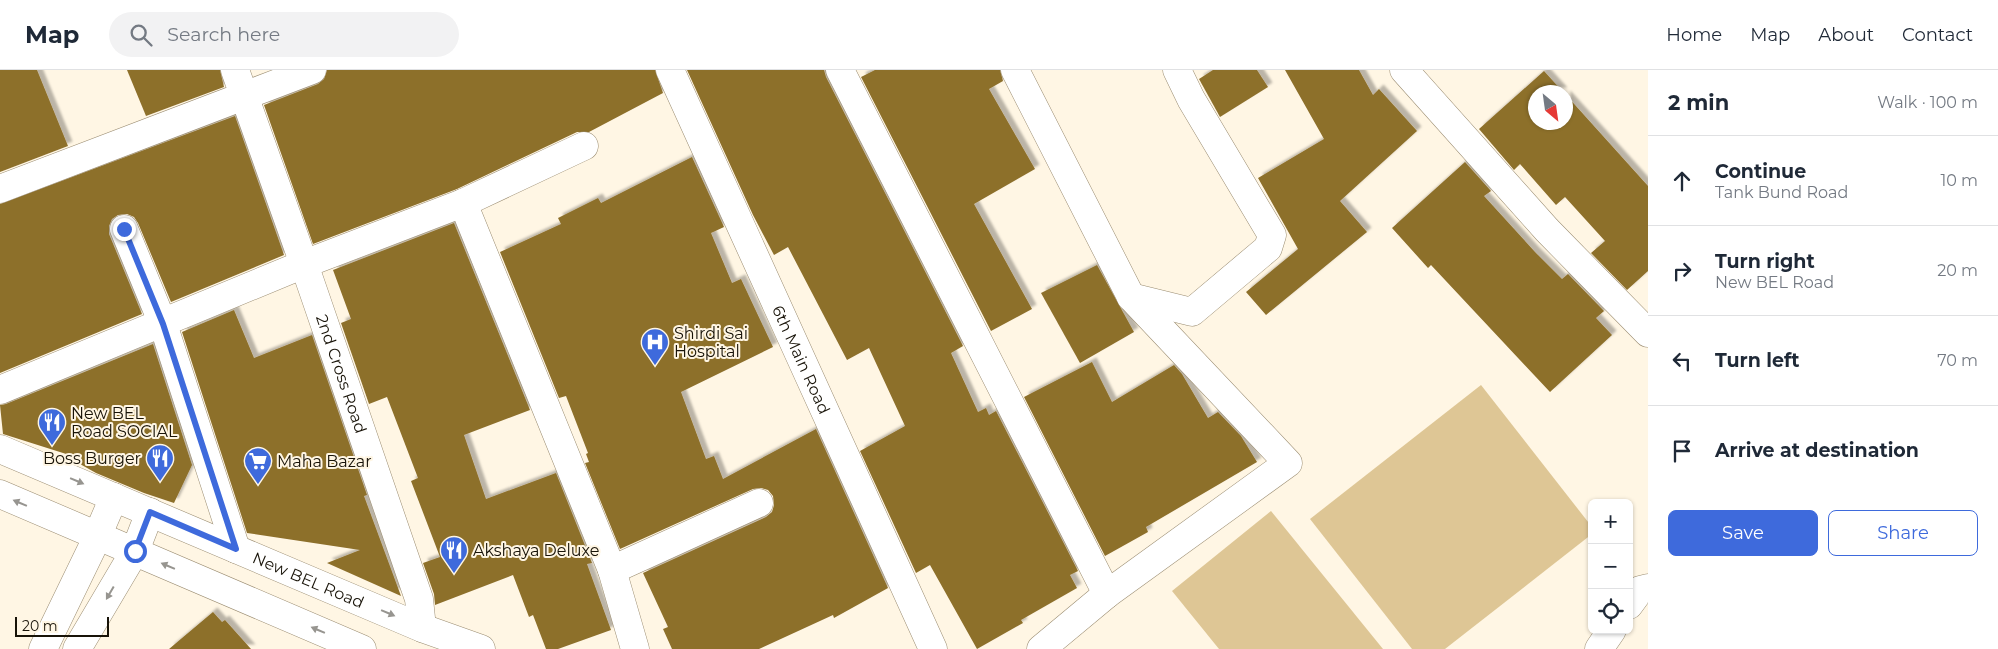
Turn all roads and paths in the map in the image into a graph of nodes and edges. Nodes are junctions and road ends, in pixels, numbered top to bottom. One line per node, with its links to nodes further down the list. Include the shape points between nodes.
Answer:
1 (235, 70): 8 (street, 2nd Cross Road)
2 (312, 70): 8 (street)
3 (670, 70): 39 (street, 6th Main Road)
4 (840, 70): 28 (street)
5 (1015, 70): 14 (street)
6 (1177, 70): 14 (street, via 1272,235 1268,248 1192,312)
7 (1404, 70): 16 (street, via 1547,230)
8 (246, 96): 10 (street); 13 (street, 2nd Cross Road)
9 (584, 146): 11 (street)
10 (0, 189)
11 (464, 204): 13 (street); 26 (street)
12 (124, 229): 15 (street)
13 (304, 264): 15 (street); 31 (street, 2nd Cross Road, via 418,599)
14 (1131, 298): 28 (street, via 1288,463)
15 (163, 324): 17 (street); 24 (street)
16 (1648, 333)
17 (0, 390)
18 (0, 449): 20 (street, New BEL Road, one-way to 20)
19 (0, 494): 23 (street, one-way to 19)
20 (114, 497): 22 (street, New BEL Road); 23 (street)
21 (759, 503): 26 (street)
22 (150, 512): 24 (street, New BEL Road); 25 (street)
23 (97, 535): 25 (street); 30 (street)
24 (236, 549): 31 (street, New BEL Road, one-way to 31)
25 (135, 551): 35 (street, one-way to 35); 36 (street, one-way to 25)
26 (612, 570): 38 (street)
27 (1648, 588): 29 (street, via 1640,590)
28 (1107, 594): 40 (street)
29 (1633, 600)
30 (55, 624): 33 (street); 34 (street)
31 (422, 628): 37 (street, New BEL Road)
32 (1609, 634): 41 (street)
33 (43, 649)
34 (68, 649)
35 (77, 649)
36 (362, 649)
37 (481, 649)
38 (635, 649)
39 (933, 649)
40 (1041, 649)
41 (1599, 649)

